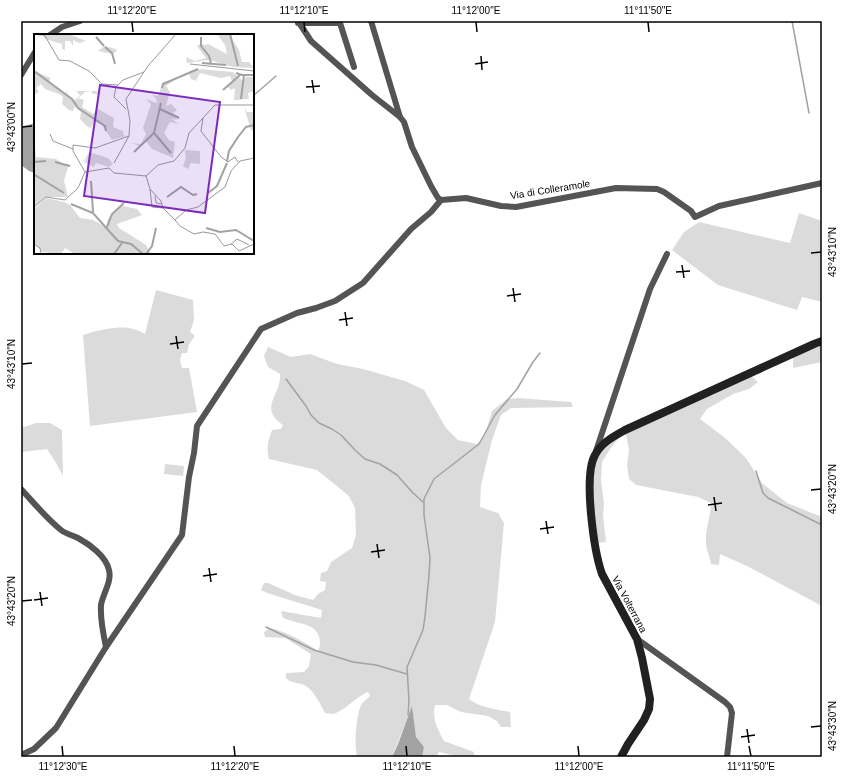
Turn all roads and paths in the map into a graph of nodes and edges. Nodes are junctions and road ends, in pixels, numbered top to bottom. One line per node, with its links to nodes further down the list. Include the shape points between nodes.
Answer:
1 (80, 21): 4 (street, via 62,27)
2 (371, 21): 8 (street)
3 (298, 22): 6 (street, via 340,23); 8 (street, via 311,41)
4 (52, 34)
5 (34, 54): 7 (street)
6 (354, 67)
7 (21, 75)
8 (400, 117): 10 (street, via 431,186)
9 (822, 183): 10 (street, Via di Colleramole, via 719,206 695,217 691,211 657,189 616,188 516,207 466,198)
10 (441, 200): 16 (street, via 363,284 335,300 296,313 261,329 197,426 182,535)
11 (667, 254): 13 (street, Via Volterrana, via 650,289)
12 (822, 342): 13 (main road, via 625,430 604,444)
13 (595, 454): 15 (main road, Via Volterrana, via 589,478 598,562)
14 (21, 489): 16 (street, via 51,522 63,532 89,545 106,563 110,575 101,605)
15 (637, 639): 18 (main road, Via Volterrana, via 650,700 649,709); 19 (street, via 730,707 732,713)
16 (106, 647): 17 (street, via 56,728 34,749)
17 (21, 755)
18 (621, 757)
19 (727, 757)

